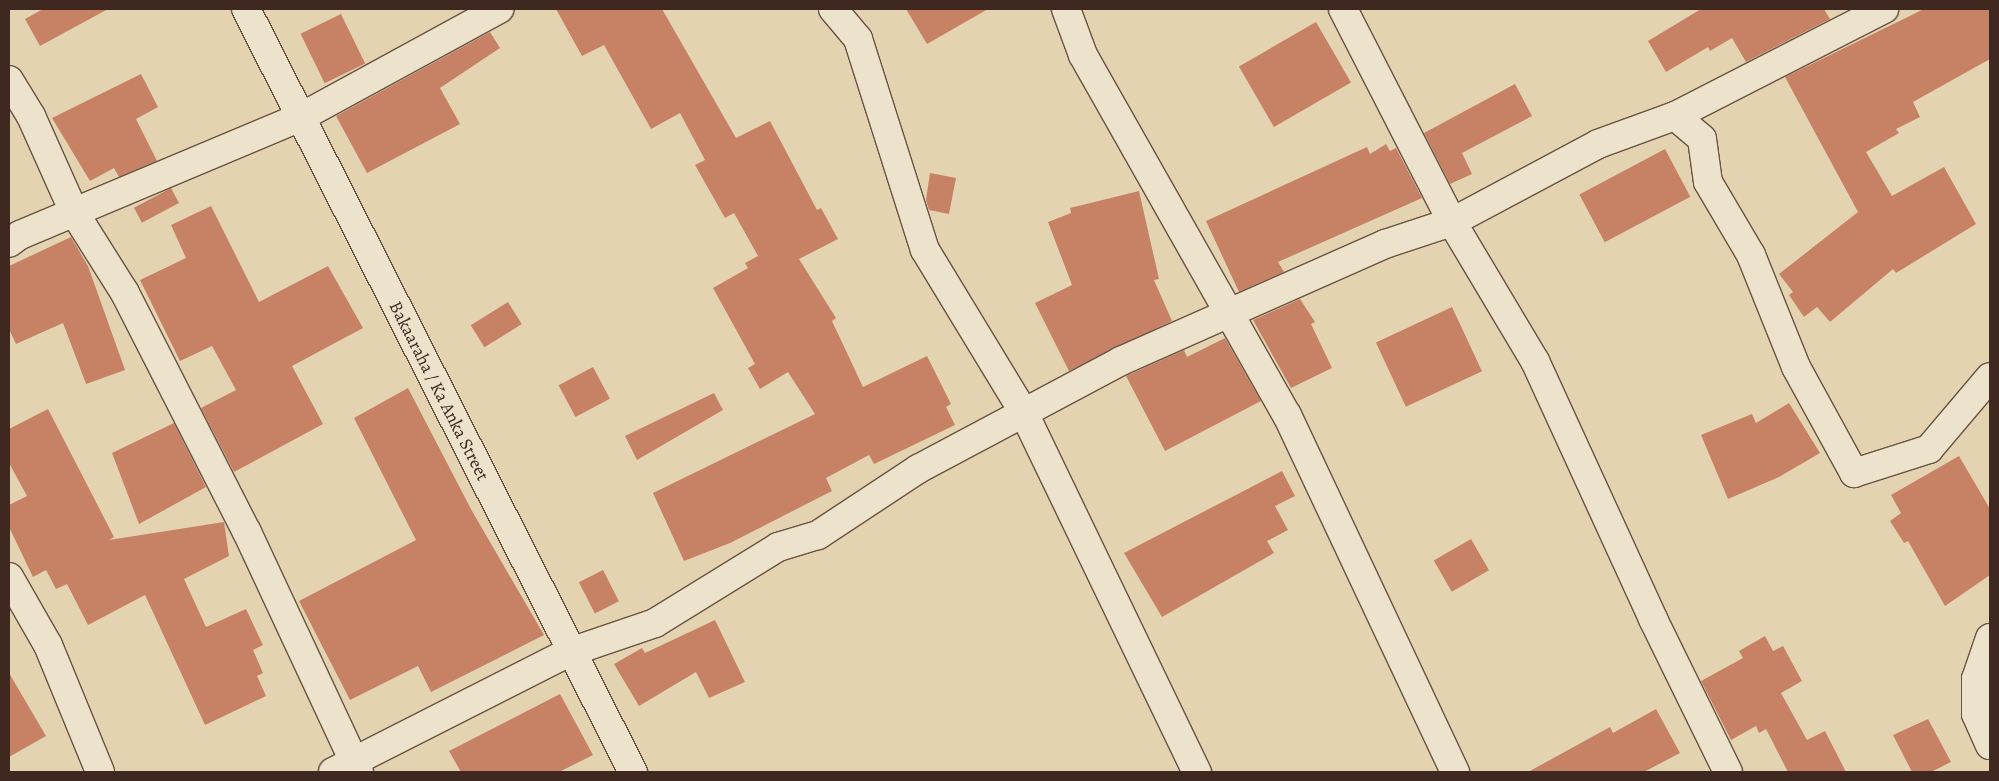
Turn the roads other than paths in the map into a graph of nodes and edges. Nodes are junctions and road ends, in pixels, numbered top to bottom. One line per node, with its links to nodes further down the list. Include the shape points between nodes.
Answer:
1 (246, 9): 9 (street, Bakaaraha / Ka Anka Street)
2 (500, 9): 9 (street)
3 (833, 9): 15 (street, via 858,38 925,250)
4 (1066, 9): 13 (street, via 1082,55)
5 (1343, 9): 11 (street)
6 (1884, 9): 8 (street)
7 (9, 80): 10 (street, via 30,116)
8 (1675, 116): 11 (street, via 1598,144); 14 (street, via 1702,139 1708,182 1751,255 1796,367 1854,473 1929,449)
9 (301, 117): 10 (street); 18 (street, Bakaaraha / Ka Anka Street)
10 (74, 212): 12 (street, via 20,235); 20 (street, via 126,293 225,488)
11 (1452, 222): 13 (street, via 1385,244); 25 (street, via 1535,361 1653,619)
12 (9, 244)
13 (1226, 314): 15 (street, via 1121,361); 24 (street, via 1287,415)
14 (1990, 377)
15 (1024, 413): 18 (street, via 918,469 818,535 778,547 655,623); 23 (street)
16 (9, 577): 21 (street, via 48,645)
17 (1990, 638): 19 (street, via 1976,679 1976,714)
18 (570, 652): 20 (street); 22 (street, Bakaaraha / Ka Anka Street)
19 (1990, 745)
20 (349, 769)
21 (100, 772)
22 (632, 772)
23 (1196, 772)
24 (1455, 772)
25 (1728, 772)

